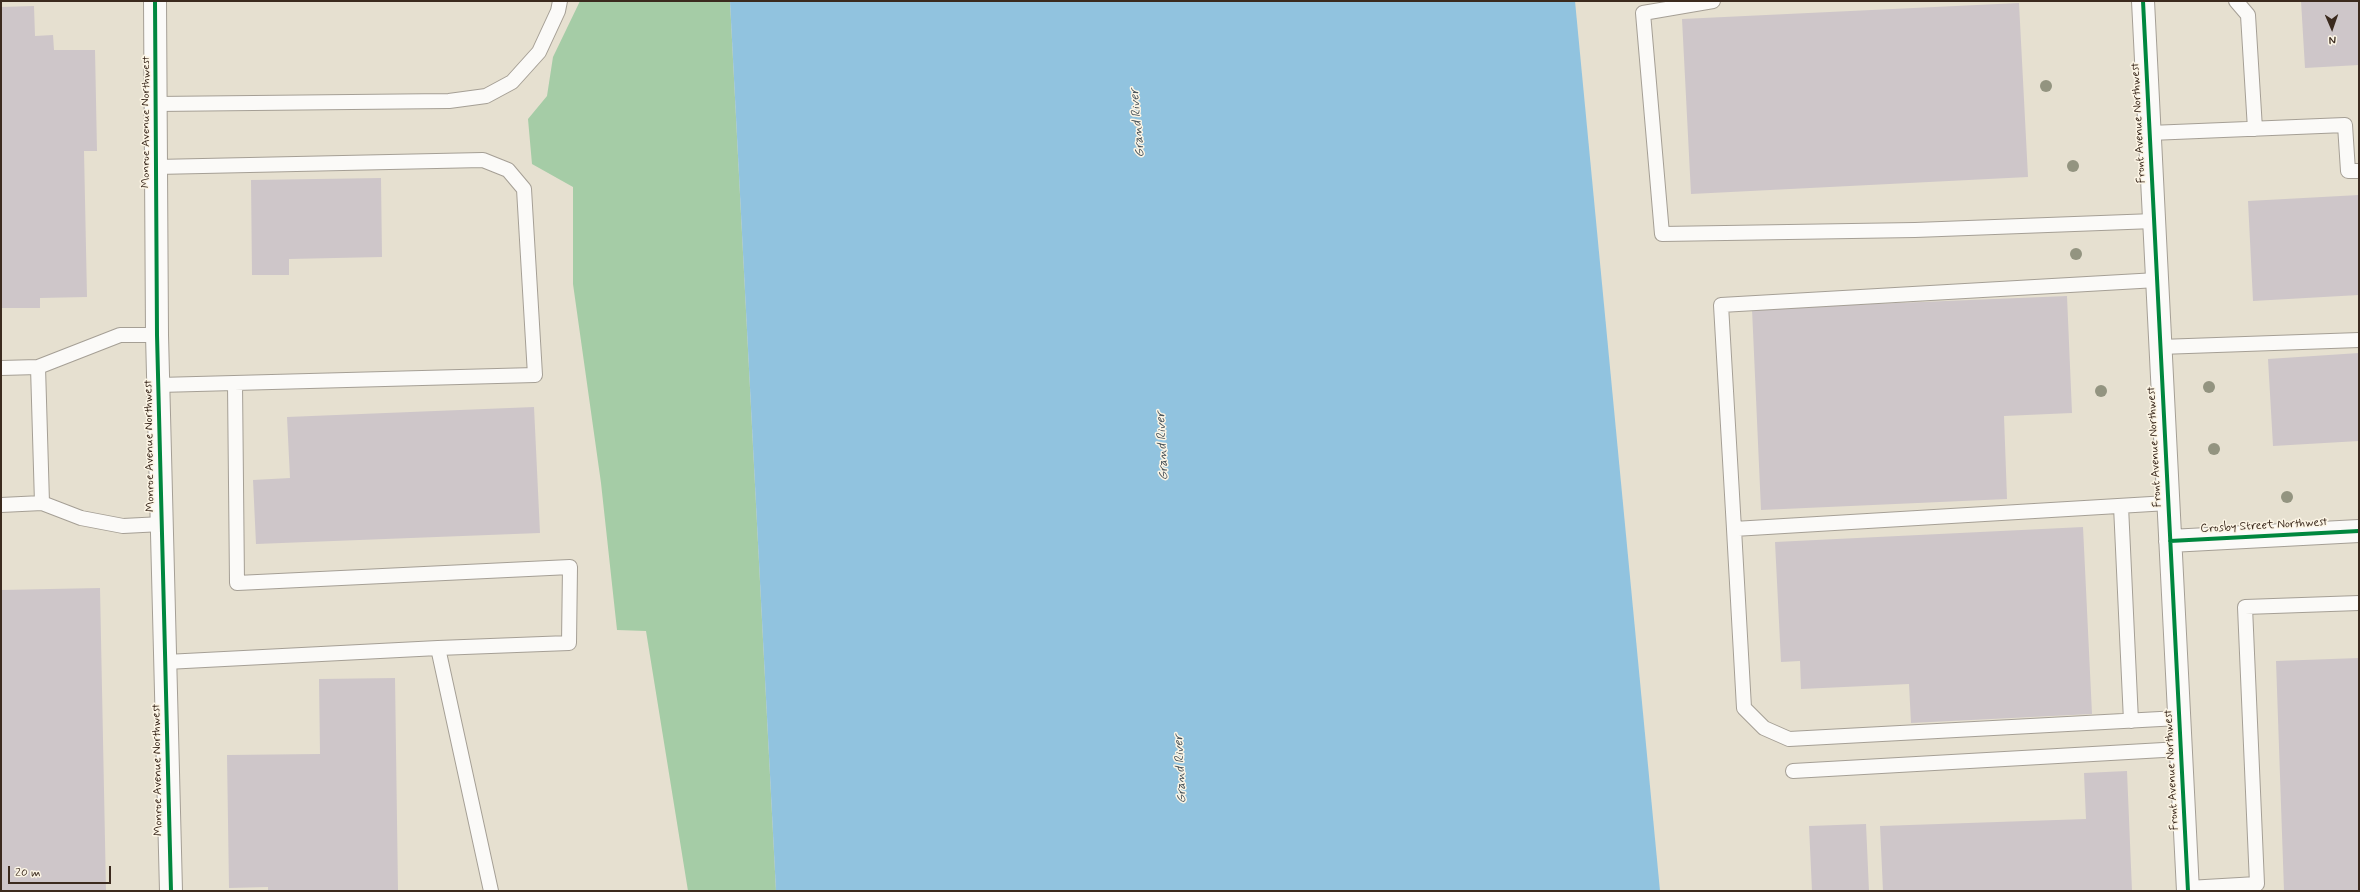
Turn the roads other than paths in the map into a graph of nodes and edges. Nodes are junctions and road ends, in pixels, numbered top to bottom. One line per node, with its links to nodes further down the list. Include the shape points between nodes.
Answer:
1 (155, 1): 6 (street, Monroe Avenue Northwest)
2 (560, 1): 6 (lane, via 539,52 512,82 486,96 449,102)
3 (1713, 1): 11 (lane, via 1643,13 1662,234 1915,230)
4 (2143, 1): 8 (street, Front Avenue Northwest)
5 (2236, 1): 7 (lane, via 2248,15)
6 (156, 104): 9 (street, Monroe Avenue Northwest)
7 (2255, 129): 8 (lane); 10 (lane, via 2345,125 2348,171)
8 (2150, 133): 11 (street, Front Avenue Northwest)
9 (156, 167): 13 (street, Monroe Avenue Northwest); 18 (lane, via 483,160 508,170 524,189 534,375)
10 (2359, 171)
11 (2154, 220): 12 (street, Front Avenue Northwest)
12 (2157, 280): 15 (street, Front Avenue Northwest); 25 (lane, via 1721,306)
13 (158, 335): 16 (lane, via 120,335); 19 (street, Monroe Avenue Northwest)
14 (2359, 340): 15 (lane)
15 (2160, 347): 21 (street, Front Avenue Northwest)
16 (38, 366): 17 (lane); 20 (lane)
17 (1, 368)
18 (235, 384): 19 (lane); 29 (lane, via 237,583 570,567 569,643)
19 (159, 385): 24 (street, Monroe Avenue Northwest)
20 (42, 503): 22 (lane); 24 (lane, via 81,518 123,526)
21 (2168, 503): 23 (lane); 27 (street, Front Avenue Northwest)
22 (1, 505)
23 (2121, 506): 25 (lane); 32 (lane)
24 (162, 524): 30 (street, Monroe Avenue Northwest)
25 (1734, 529): 32 (lane, via 1744,708 1764,728 1789,739)
26 (2359, 531): 27 (street, Crosby Street Northwest)
27 (2170, 541): 31 (street, Front Avenue Northwest)
28 (2359, 603): 35 (lane, via 2245,607 2257,884)
29 (438, 648): 30 (lane); 37 (lane)
30 (166, 662): 36 (street, Monroe Avenue Northwest)
31 (2179, 718): 32 (lane); 33 (street, Front Avenue Northwest)
32 (2131, 721)
33 (2181, 749): 34 (lane); 35 (street, Front Avenue Northwest)
34 (1793, 771)
35 (2188, 890)
36 (171, 891)
37 (491, 891)

